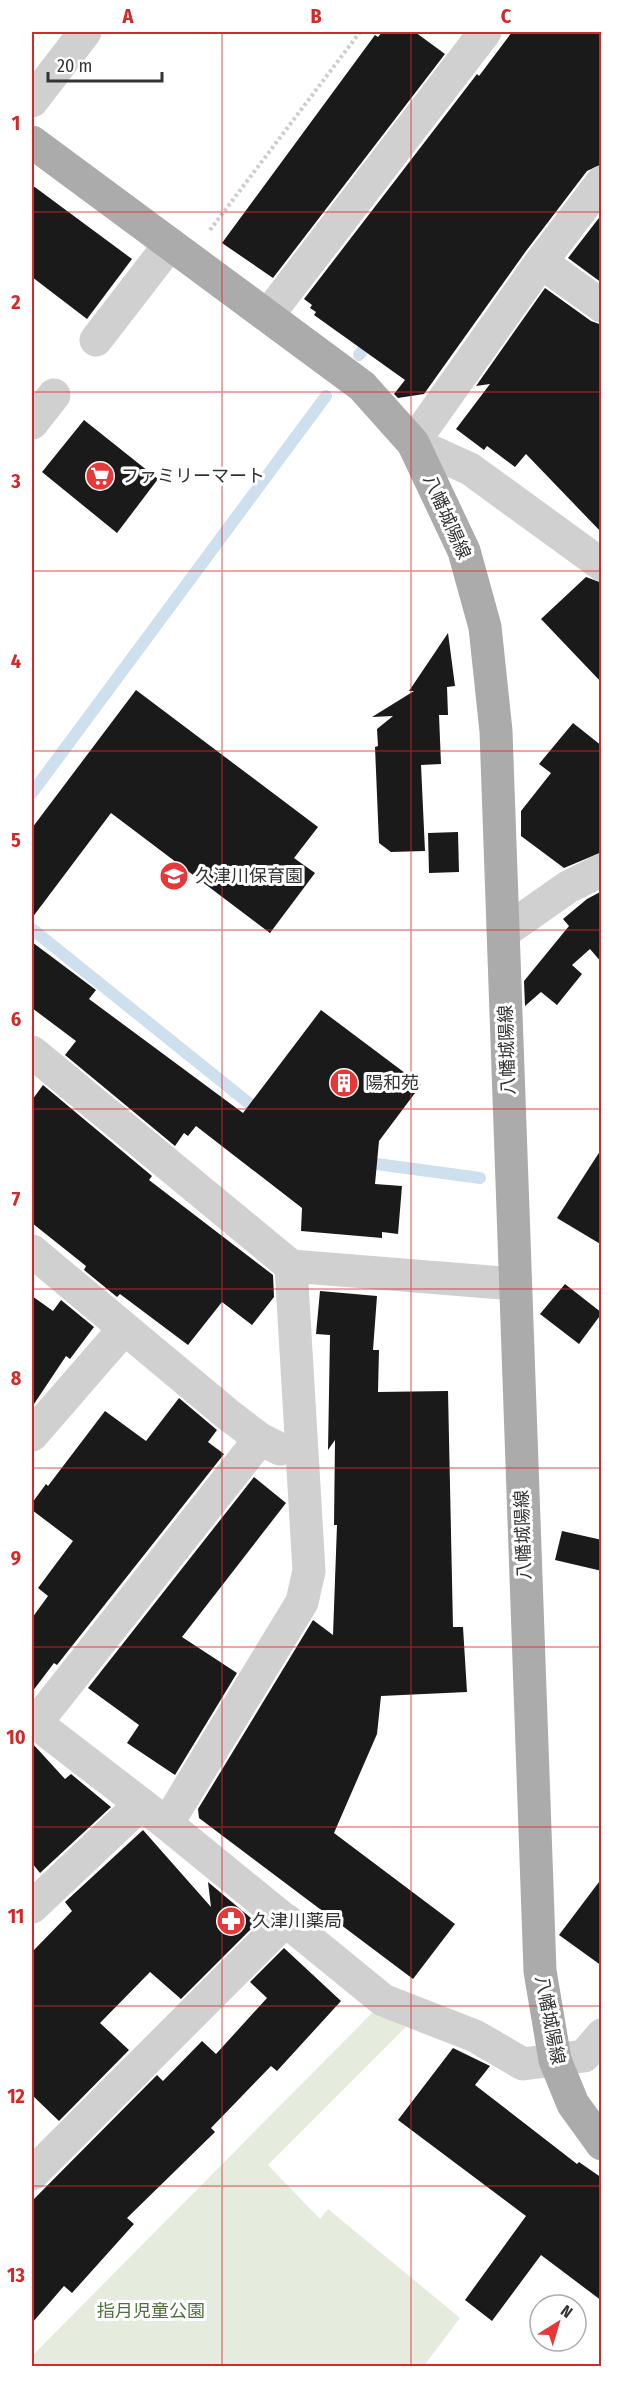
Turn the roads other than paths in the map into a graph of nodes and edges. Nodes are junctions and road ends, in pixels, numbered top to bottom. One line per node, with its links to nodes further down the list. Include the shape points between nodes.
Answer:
1 (85, 32): 3 (street)
2 (485, 32): 9 (street)
3 (32, 101)
4 (32, 142): 6 (main road, 八幡城陽線)
5 (602, 182): 7 (street)
6 (180, 251): 9 (main road, 八幡城陽線); 10 (street)
7 (541, 262): 8 (street); 13 (street)
8 (602, 306)
9 (268, 315): 13 (main road, 八幡城陽線, via 362,386)
10 (96, 340)
11 (54, 394): 12 (street)
12 (32, 423)
13 (413, 443): 14 (street, via 470,469); 16 (main road, 八幡城陽線, via 464,551 485,627 496,731)
14 (602, 565)
15 (602, 870): 16 (street, via 568,887)
16 (504, 932): 20 (main road, 八幡城陽線)
17 (32, 1053): 19 (street)
18 (32, 1251): 21 (street)
19 (291, 1266): 20 (street); 24 (street)
20 (514, 1284): 31 (main road, 八幡城陽線, via 540,1971)
21 (124, 1329): 22 (street); 23 (street)
22 (32, 1435)
23 (260, 1439): 24 (street); 25 (street)
24 (301, 1458): 27 (street, via 309,1571 302,1602)
25 (34, 1722): 26 (street)
26 (141, 1804): 27 (street); 28 (street)
27 (167, 1824): 29 (street)
28 (32, 1907)
29 (286, 1920): 31 (street, via 383,2000 475,2036 523,2064); 33 (street)
30 (602, 2035): 31 (street, via 584,2056)
31 (555, 2060): 32 (main road, 八幡城陽線, via 573,2104)
32 (602, 2144)
33 (32, 2174)

